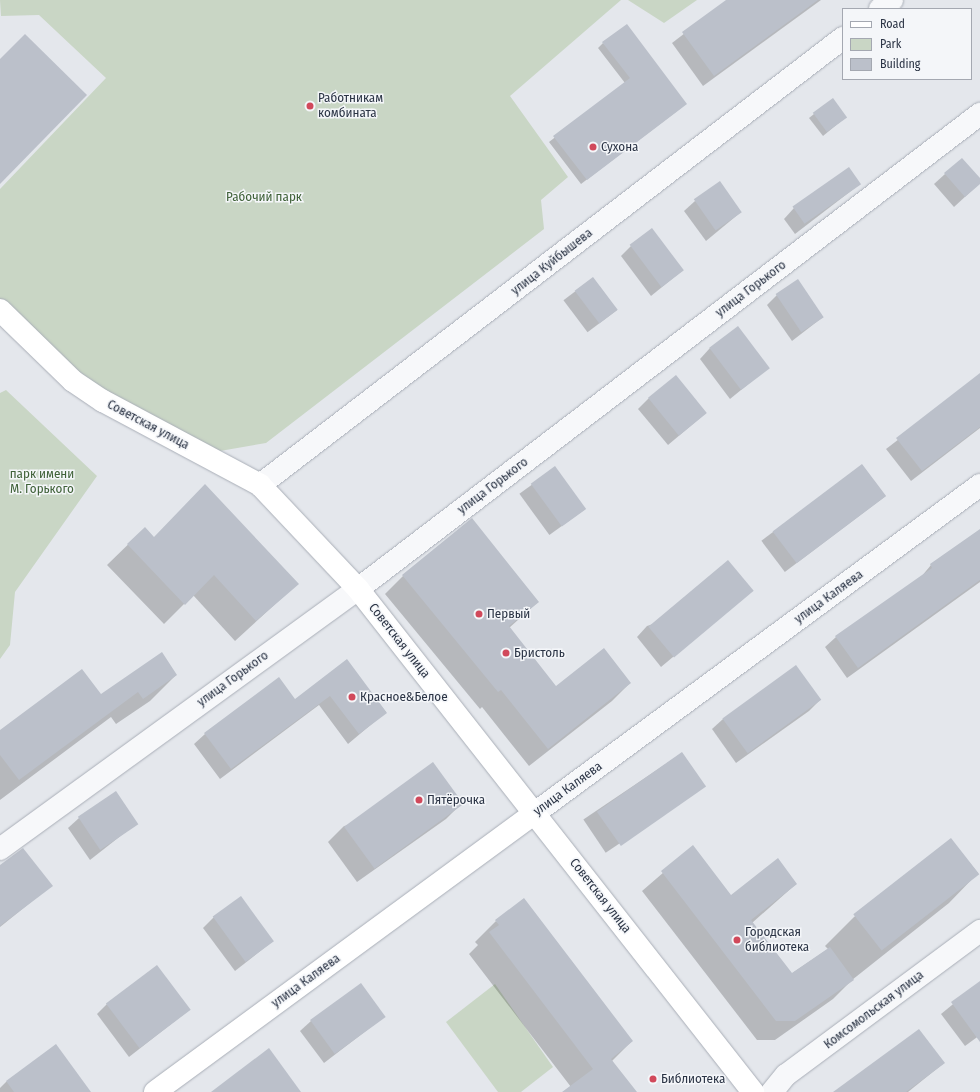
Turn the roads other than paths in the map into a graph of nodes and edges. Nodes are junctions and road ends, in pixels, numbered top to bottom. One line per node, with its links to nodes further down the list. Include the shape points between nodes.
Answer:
1 (892, 0): 2 (street)
2 (881, 8)
3 (842, 39): 6 (street, улица Куйбышева)
4 (980, 114): 8 (street, улица Горького)
5 (0, 310): 6 (main road, Советская улица, via 73,380 103,401)
6 (260, 485): 8 (main road, Советская улица)
7 (980, 485): 9 (street, улица Каляева)
8 (358, 589): 9 (main road, Советская улица); 10 (street, улица Горького)
9 (535, 813): 12 (main road, улица Каляева); 13 (main road, Советская улица)
10 (0, 849)
11 (980, 931): 14 (street, Комсомольская улица, via 786,1075)
12 (155, 1092)
13 (753, 1092)
14 (772, 1092)

